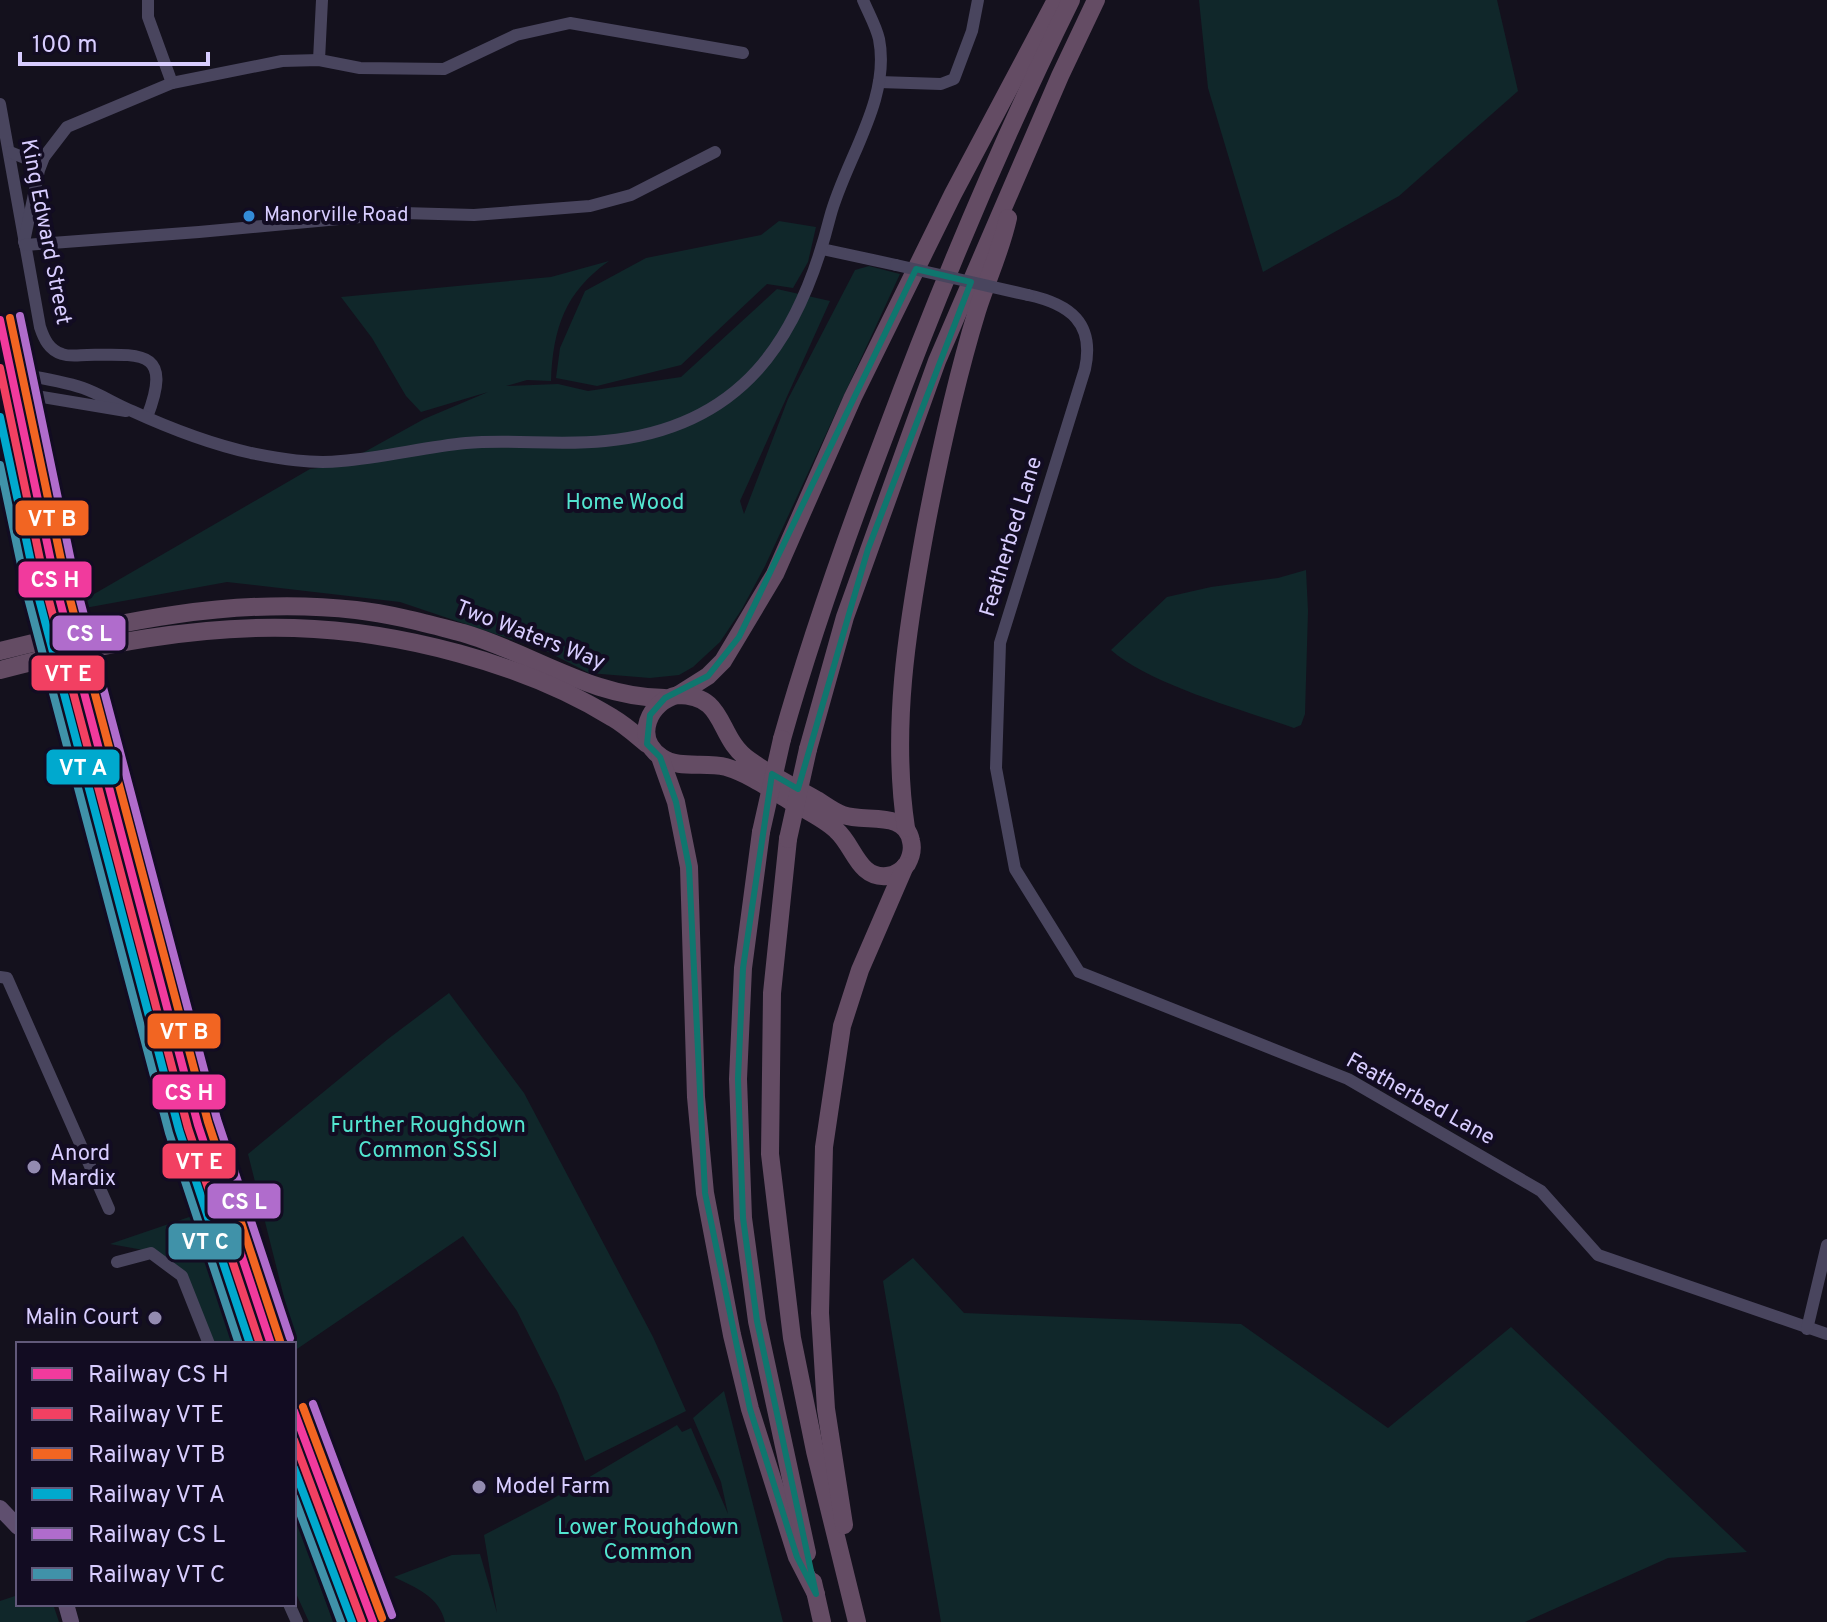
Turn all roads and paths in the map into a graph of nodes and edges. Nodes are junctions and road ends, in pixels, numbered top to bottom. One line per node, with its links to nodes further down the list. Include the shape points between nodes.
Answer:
1 (148, 0): 11 (street, via 148,17)
2 (322, 0): 9 (street)
3 (863, 0): 10 (street, via 879,39)
4 (978, 0): 10 (street, via 954,79 941,84)
5 (1056, 0): 27 (highway, via 859,384 759,603 723,661)
6 (1071, 0): 41 (highway, bridge, via 973,210 913,360 809,642 761,832 743,968 743,1218 757,1321)
7 (1096, 0): 16 (highway)
8 (743, 53): 9 (street, via 570,23 516,35 444,69 360,68)
9 (319, 60): 11 (street, via 282,61)
10 (879, 82): 18 (street, via 875,106 837,192)
11 (172, 83): 15 (street, via 67,127)
12 (0, 104): 13 (street, King Edward Street)
13 (10, 152): 15 (street, via 27,159); 17 (street, King Edward Street)
14 (715, 152): 17 (street, via 631,195 590,206 474,215 403,213)
15 (44, 157): 17 (street)
16 (1016, 180): 29 (highway, via 937,466 918,568 899,754); 40 (highway, bridge, via 937,361 845,617 788,839 772,993 770,1154 792,1338)
17 (24, 244): 22 (street, King Edward Street, via 46,342 63,354 132,354 150,361 158,386)
18 (822, 249): 22 (street, via 796,316 761,366 714,405 650,434 601,442 471,443 316,462 230,448); 35 (street, Featherbed Lane, bridge, via 1056,303 1082,327 1088,350 1085,369 1000,643 996,768 1015,869 1079,972 1348,1079 1541,1191 1598,1255)
19 (0, 371): 21 (street, via 81,388)
20 (0, 390): 21 (street)
21 (133, 412): 22 (street)
22 (147, 417)
23 (89, 639): 25 (highway, Two Waters Way); 27 (highway, Two Waters Way, via 164,615 233,607 358,610 479,638 603,690); 28 (highway, Two Waters Way, via 293,628 427,647 525,676 614,718)
24 (0, 651): 25 (highway, Two Waters Way)
25 (28, 653): 26 (highway, Two Waters Way)
26 (0, 670)
27 (671, 697): 28 (highway, via 650,715 645,730); 29 (highway, Two Waters Way, via 704,699 746,759 843,815 896,821)
28 (654, 750): 30 (highway, via 674,763 704,762 746,774 837,830 865,870 893,875); 41 (highway, via 676,802 689,867 696,1097 705,1193 727,1309 750,1409 797,1557)
29 (906, 828): 30 (highway, via 912,848)
30 (905, 866): 40 (highway, via 842,1026 824,1147 820,1313)
31 (0, 977): 32 (street, via 7,978)
32 (109, 1209)
33 (1827, 1245): 35 (street)
34 (117, 1262): 37 (street, via 151,1253 182,1276)
35 (1807, 1329): 36 (street, Featherbed Lane)
36 (1827, 1334)
37 (208, 1342)
38 (0, 1508): 39 (main road)
39 (16, 1525)
40 (847, 1583): 43 (highway)
41 (816, 1594): 42 (highway)
42 (822, 1622)
43 (857, 1622)

